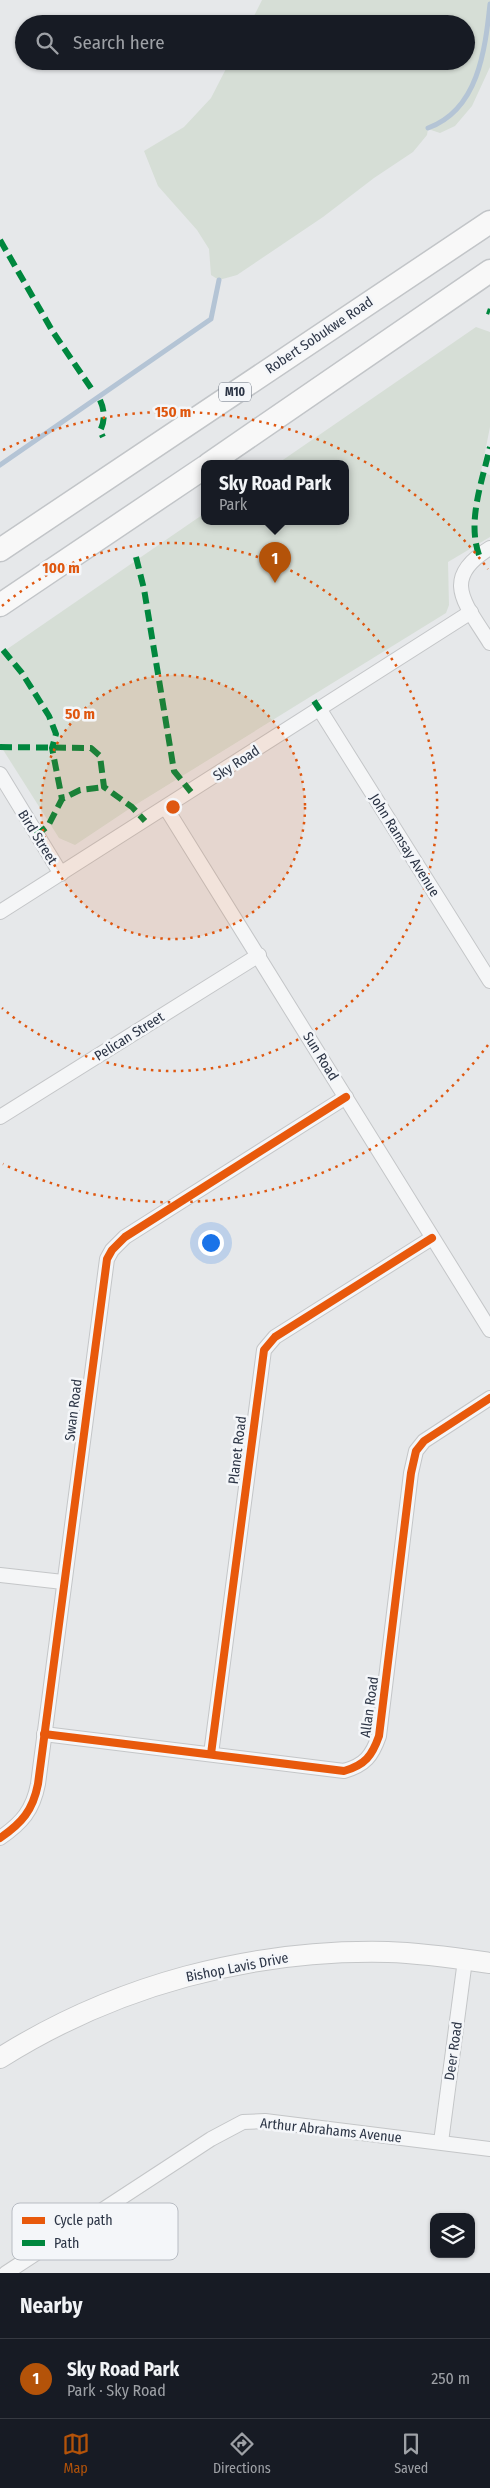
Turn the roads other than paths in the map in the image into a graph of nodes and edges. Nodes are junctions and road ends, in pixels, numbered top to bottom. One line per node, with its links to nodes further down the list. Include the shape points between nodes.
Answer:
1 (490, 206): 3 (main road)
2 (490, 222): 3 (main road, Robert Sobukwe Road / M10)
3 (469, 235): 8 (main road, Robert Sobukwe Road / M10)
4 (490, 271): 5 (main road)
5 (215, 460)
6 (201, 470): 9 (main road)
7 (490, 548): 10 (street, via 462,574 463,598)
8 (0, 550)
9 (0, 605)
10 (471, 612): 11 (street); 12 (street, Sky Road)
11 (490, 643)
12 (320, 710): 14 (street, Sky Road); 18 (street, John Ramsay Avenue)
13 (0, 774): 15 (street, Bird Street)
14 (166, 808): 15 (street, Sky Road); 17 (street, Sun Road)
15 (61, 874): 16 (street, Sky Road)
16 (0, 912)
17 (259, 955): 19 (street, Sun Road); 20 (street, Pelican Street)
18 (490, 981)
19 (346, 1096): 21 (street, Sun Road); 25 (street, Swan Road, via 137,1228 112,1250 104,1272)
20 (0, 1117)
21 (432, 1238): 22 (street, Sun Road); 27 (street, Planet Road, via 276,1337 264,1350)
22 (490, 1330)
23 (490, 1398): 27 (street, Allan Road, via 424,1441 416,1451 379,1736 370,1757 363,1764 344,1770)
24 (0, 1575): 25 (street)
25 (64, 1582): 26 (street, Swan Road)
26 (44, 1734): 27 (street, Allan Road); 28 (street, Swan Road, via 33,1804 23,1820)
27 (211, 1754)
28 (0, 1838)
29 (466, 1960): 30 (street, Bishop Lavis Drive); 31 (street, Bishop Lavis Drive, via 418,1954 351,1952 275,1958 235,1965 187,1976 117,1999); 32 (street, Deer Road)
30 (490, 1963)
31 (0, 2058)
32 (441, 2142): 33 (street, Arthur Abrahams Avenue); 34 (street, Arthur Abrahams Avenue, via 265,2121 244,2122 211,2139)
33 (490, 2149)
34 (113, 2203)
35 (26, 2260): 36 (street, Arthur Abrahams Avenue)
36 (6, 2273)

